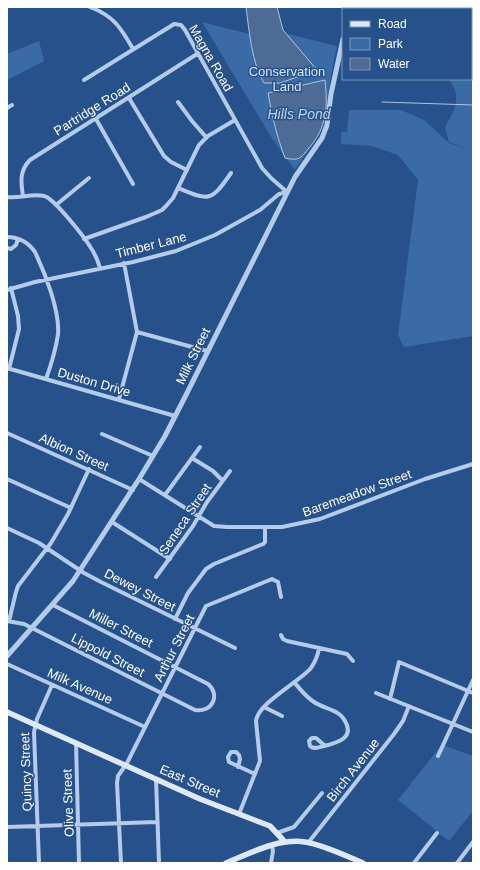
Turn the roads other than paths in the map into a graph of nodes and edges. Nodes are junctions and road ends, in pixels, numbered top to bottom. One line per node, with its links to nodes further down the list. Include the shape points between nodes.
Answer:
1 (90, 7): 3 (street, via 104,12 115,21)
2 (342, 44): 18 (street, Milk Street, via 326,128)
3 (133, 49): 4 (street, Magna Road, via 178,24 185,30); 5 (street, Magna Road)
4 (197, 54): 6 (street, Partridge Road); 11 (street, Magna Road)
5 (84, 80)
6 (129, 98): 10 (street, Partridge Road); 13 (street, via 164,156)
7 (178, 102): 12 (street)
8 (12, 105): 9 (street)
9 (7, 108)
10 (96, 119): 16 (street); 19 (street, Partridge Road, via 27,163 21,176)
11 (235, 120): 12 (street); 18 (street, Magna Road, via 266,173)
12 (206, 137): 13 (street, via 195,151)
13 (186, 170): 17 (street)
14 (231, 173): 17 (street, via 216,192 207,197 195,196)
15 (89, 178): 21 (street)
16 (133, 184)
17 (178, 188): 24 (street, via 162,210)
18 (287, 192): 26 (street, Timber Lane, via 279,194 254,214 197,243 176,251); 31 (street, Milk Street)
19 (23, 196): 20 (street); 21 (street, via 48,197)
20 (7, 197)
21 (56, 205): 24 (street)
22 (7, 237): 23 (street)
23 (18, 239): 25 (street, via 13,248); 28 (street, via 29,244 35,252)
24 (84, 239): 27 (street, via 92,249)
25 (7, 248)
26 (124, 263): 27 (street, Timber Lane); 30 (street)
27 (100, 268): 28 (street, Timber Lane)
28 (46, 279): 29 (street, Timber Lane); 33 (street, via 50,286 58,333)
29 (9, 289): 32 (street, via 18,316 19,329)
30 (137, 332): 31 (street); 34 (street)
31 (207, 352): 35 (street, Milk Street)
32 (8, 368): 33 (street, Duston Drive)
33 (46, 379): 34 (street, Duston Drive)
34 (119, 399): 35 (street, Duston Drive)
35 (175, 416): 39 (street, Milk Street)
36 (7, 433): 42 (street, Albion Street)
37 (102, 434): 39 (street)
38 (200, 447): 40 (street)
39 (153, 456): 45 (street, Milk Street)
40 (192, 458): 46 (street, via 213,470); 48 (street)
41 (473, 464): 52 (street, Baremeadow Street, via 425,479 320,519)
42 (89, 469): 47 (street, Albion Street); 49 (street)
43 (230, 471): 46 (street, Seneca Street)
44 (7, 479): 49 (street)
45 (139, 479): 47 (street, Milk Street); 48 (street, Baremeadow Street)
46 (222, 480): 50 (street, Seneca Street)
47 (133, 490): 51 (street, Milk Street)
48 (165, 495): 50 (street, Baremeadow Street)
49 (71, 508): 54 (street)
50 (198, 516): 52 (street, Baremeadow Street, via 218,526); 55 (street, Seneca Street)
51 (112, 522): 55 (street); 56 (street, Milk Street)
52 (265, 527): 60 (street, via 263,544 206,569 188,593)
53 (7, 528): 54 (street, Dewey Street)
54 (47, 548): 56 (street, Dewey Street); 61 (street, via 18,586)
55 (170, 559): 57 (street, Seneca Street)
56 (80, 570): 59 (street, Milk Street); 60 (street, Dewey Street)
57 (156, 577)
58 (281, 597): 63 (street, Arthur Street, via 278,582 269,580 206,606)
59 (53, 605): 62 (street, Milk Street); 70 (street, Miller Street)
60 (175, 619): 63 (street, Dewey Street)
61 (8, 621): 62 (street, Lippold Street)
62 (32, 628): 67 (street, Milk Street); 78 (street, Lippold Street)
63 (194, 629): 65 (street, Dewey Street); 70 (street, Arthur Street)
64 (281, 635): 66 (street, via 287,641)
65 (235, 648)
66 (319, 648): 68 (street, via 347,654); 73 (street, via 311,668)
67 (7, 656)
68 (353, 661)
69 (7, 664): 74 (street, Milk Avenue)
70 (175, 667): 71 (street, Miller Street); 78 (street, Arthur Street)
71 (201, 680): 78 (street, Lippold Street, via 210,686 215,694 212,705 204,710 195,710)
72 (473, 680): 75 (street)
73 (294, 682): 81 (street); 89 (street, via 315,702 339,714 345,720 345,738 338,743)
74 (52, 685): 84 (street, Quincy Street); 86 (street, Milk Avenue)
75 (468, 691): 77 (street); 79 (street, via 399,662); 85 (street)
76 (376, 693): 79 (street)
77 (473, 693)
78 (162, 694): 86 (street, Arthur Street)
79 (390, 699): 80 (street)
80 (409, 706): 85 (street); 106 (street, Birch Avenue, via 394,734)
81 (264, 707): 83 (street); 93 (street, via 257,718 260,761)
82 (7, 712): 84 (main road, East Street)
83 (282, 716)
84 (35, 724): 88 (main road, East Street); 100 (street, Quincy Street)
85 (453, 724): 87 (street); 90 (street)
86 (145, 727): 91 (street, Arthur Street)
87 (473, 732)
88 (76, 743): 91 (main road, East Street); 99 (street, Olive Street)
89 (325, 746)
90 (438, 756)
91 (126, 765): 94 (main road, East Street); 98 (street, Arthur Street, via 117,778)
92 (238, 767): 93 (street)
93 (255, 774): 96 (street)
94 (156, 779): 96 (main road, East Street); 97 (street)
95 (322, 793): 102 (street, via 294,827)
96 (239, 814): 102 (main road, East Street, via 270,826)
97 (157, 822): 98 (street); 112 (street)
98 (118, 824): 99 (street); 111 (street, Arthur Street)
99 (78, 825): 100 (street); 110 (street, Olive Street)
100 (38, 826): 101 (street); 109 (street, Quincy Street)
101 (7, 827)
102 (277, 833): 104 (main road, East Street)
103 (437, 833): 116 (street)
104 (285, 842): 106 (main road); 107 (main road)
105 (473, 842): 117 (street)
106 (308, 843): 108 (main road)
107 (272, 846): 113 (main road); 114 (street)
108 (353, 861): 115 (main road)
109 (39, 863)
110 (79, 863)
111 (121, 863)
112 (159, 863)
113 (226, 863)
114 (271, 863)
115 (363, 863)
116 (414, 863)
117 (457, 863)

